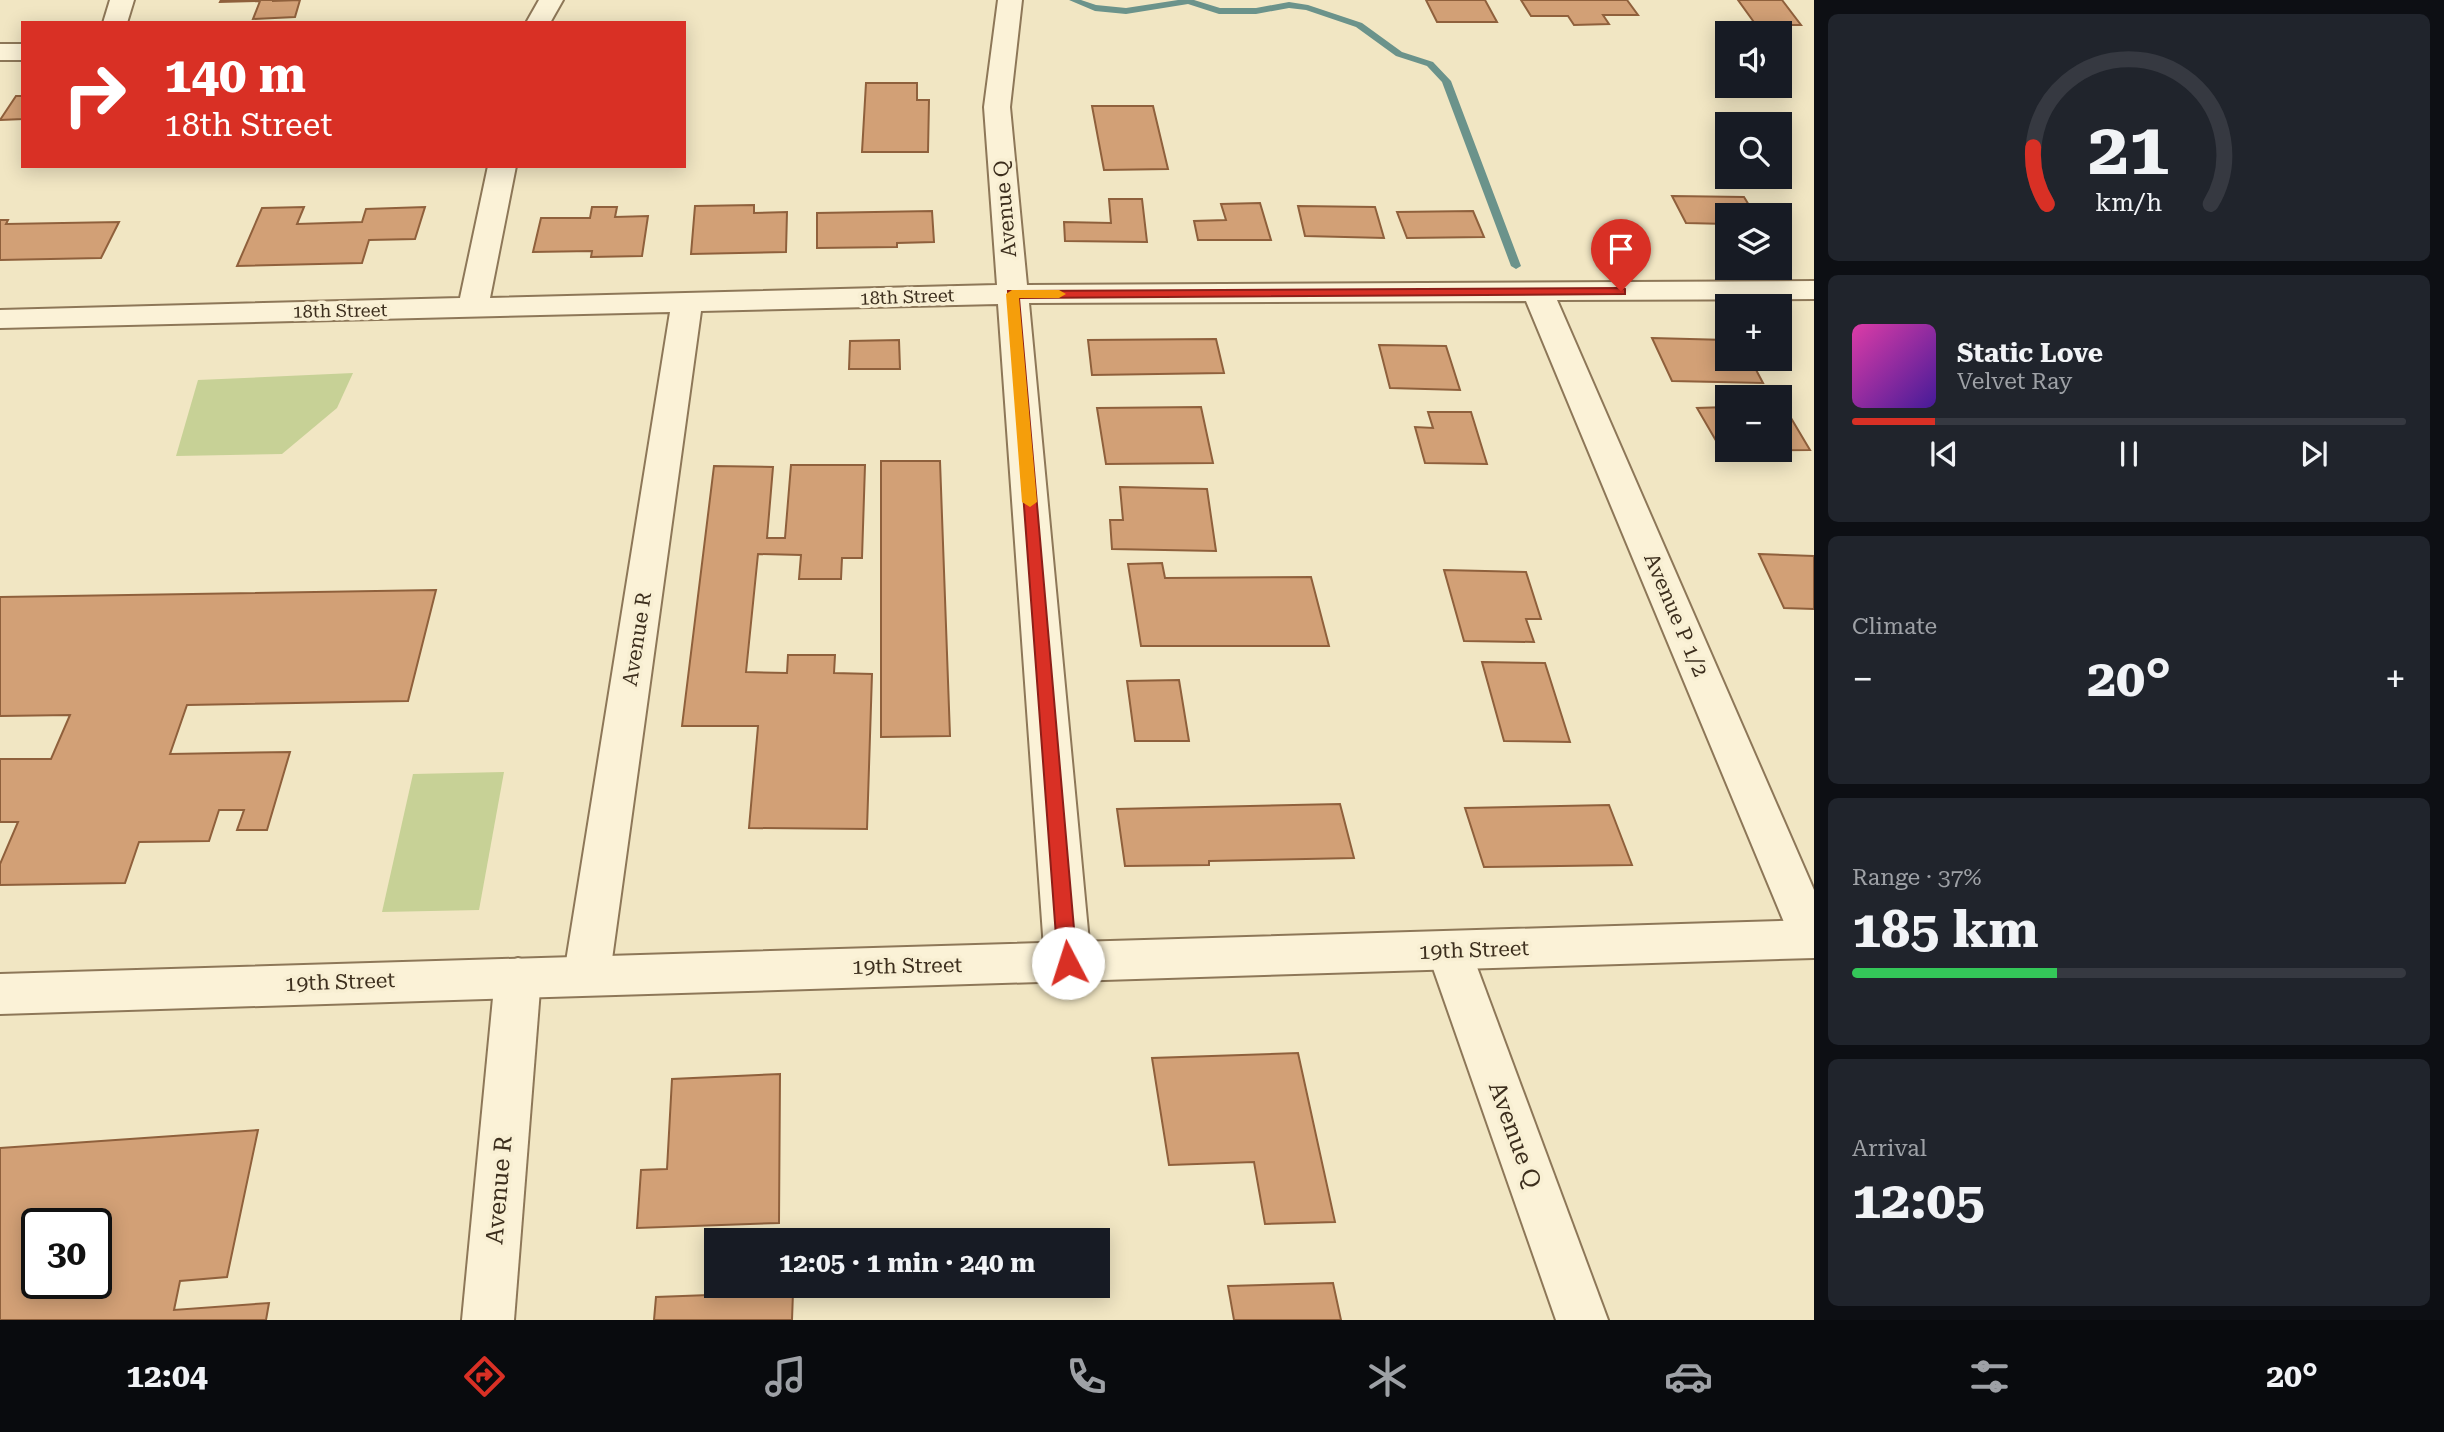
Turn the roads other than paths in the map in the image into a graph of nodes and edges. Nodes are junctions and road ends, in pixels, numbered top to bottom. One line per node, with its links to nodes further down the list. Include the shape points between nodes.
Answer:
1 (122, 0): 4 (street)
2 (551, 0): 5 (street)
3 (1010, 0): 11 (street, Avenue Q, via 997,107)
4 (116, 21)
5 (539, 21)
6 (0, 52): 7 (street)
7 (21, 52)
8 (502, 168): 13 (street)
9 (1814, 290): 10 (street, 18th Street)
10 (1538, 292): 11 (street, 18th Street); 15 (street, Avenue P 1/2)
11 (1012, 294): 12 (street, 18th Street); 17 (street, Avenue Q)
12 (687, 303): 13 (street, 18th Street); 18 (street, Avenue R)
13 (473, 308): 14 (street, 18th Street)
14 (0, 319)
15 (1814, 939): 16 (street, 19th Street)
16 (1449, 951): 17 (street, 19th Street); 22 (street, Avenue Q)
17 (1068, 963): 18 (street, 19th Street)
18 (587, 974): 19 (street, 19th Street)
19 (518, 976): 20 (street, 19th Street); 21 (street, Avenue R)
20 (0, 994)
21 (488, 1320)
22 (1582, 1320)

